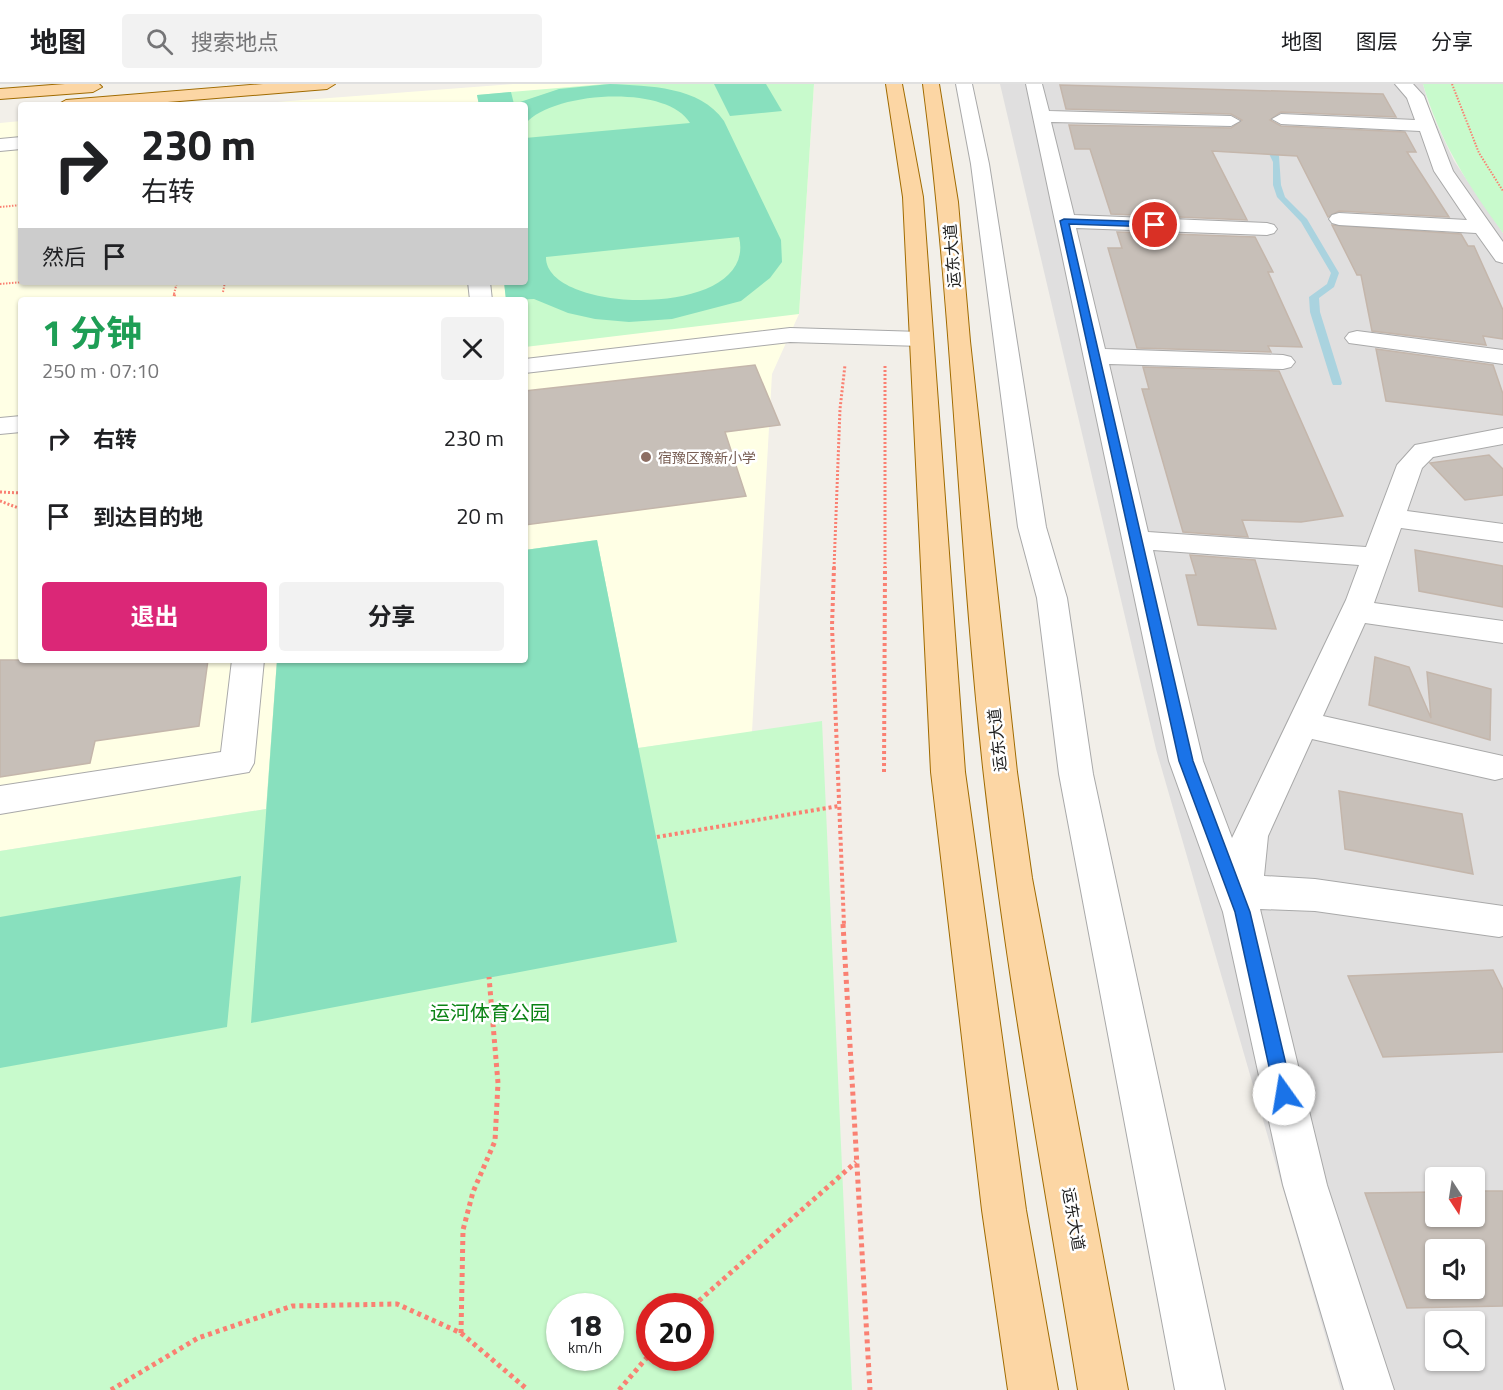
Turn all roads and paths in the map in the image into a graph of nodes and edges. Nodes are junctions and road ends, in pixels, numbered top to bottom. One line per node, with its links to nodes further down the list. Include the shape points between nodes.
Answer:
1 (134, 84): 10 (main road)
2 (327, 84): 9 (main road)
3 (894, 84): 36 (main road, via 913,197)
4 (931, 84): 73 (main road, 运东大道, via 948,202 1000,772 1014,878)
5 (964, 84): 74 (lane, via 980,164 1032,527 1052,598 1076,774)
6 (1035, 84): 15 (lane)
7 (1403, 84): 18 (lane, via 1415,96)
8 (1452, 84): 21 (path, via 1465,124)
9 (303, 85): 11 (main road)
10 (0, 94)
11 (167, 101): 12 (main road)
12 (140, 102)
13 (18, 109): 14 (main road)
14 (0, 110)
15 (1041, 116): 17 (lane); 25 (lane)
16 (1281, 119): 18 (lane)
17 (1231, 121)
18 (1426, 126): 26 (lane, via 1444,171)
19 (18, 143): 20 (lane)
20 (0, 145)
21 (1503, 191)
22 (18, 205): 23 (path)
23 (0, 207)
24 (1339, 219): 26 (lane)
25 (1064, 221): 27 (lane); 37 (lane)
26 (1483, 227): 28 (lane)
27 (1267, 229)
28 (1503, 257)
29 (18, 282): 30 (path)
30 (0, 284)
31 (224, 285): 32 (path)
32 (223, 292)
33 (848, 337): 34 (lane); 40 (lane, via 790,335); 59 (path, via 840,409 832,626)
34 (885, 338): 36 (lane); 57 (path)
35 (1357, 338): 38 (lane)
36 (921, 339): 72 (main road, via 948,772 1002,1198)
37 (1095, 356): 39 (lane); 50 (lane)
38 (1503, 357)
39 (1283, 362)
40 (528, 366)
41 (18, 424): 42 (lane)
42 (0, 426)
43 (1503, 436): 48 (lane, via 1424,451 1410,465)
44 (0, 492): 45 (path)
45 (18, 494)
46 (0, 501): 47 (path)
47 (18, 508)
48 (1389, 518): 49 (lane); 51 (lane)
49 (1503, 533)
50 (1136, 540): 51 (lane); 61 (lane, via 1186,761)
51 (1376, 556): 52 (lane)
52 (1356, 611): 53 (lane); 55 (lane)
53 (1503, 632)
54 (248, 663): 58 (lane, via 237,764)
55 (1303, 724): 56 (lane); 61 (lane, via 1250,836)
56 (1495, 767)
57 (884, 772)
58 (0, 800)
59 (839, 806): 60 (path); 64 (path)
60 (657, 837)
61 (1240, 898): 62 (lane, via 1315,895); 75 (lane, via 1305,1185)
62 (1498, 921)
63 (489, 977): 66 (path, via 498,1083 495,1141 473,1192 463,1230)
64 (856, 1161): 65 (path); 71 (path)
65 (708, 1293)
66 (461, 1333): 68 (path, via 397,1304 292,1306 198,1338); 69 (path)
67 (636, 1370): 70 (path)
68 (111, 1390)
69 (528, 1390)
70 (619, 1390)
71 (870, 1390)
72 (1033, 1390)
73 (1103, 1390)
74 (1200, 1390)
75 (1369, 1390)

